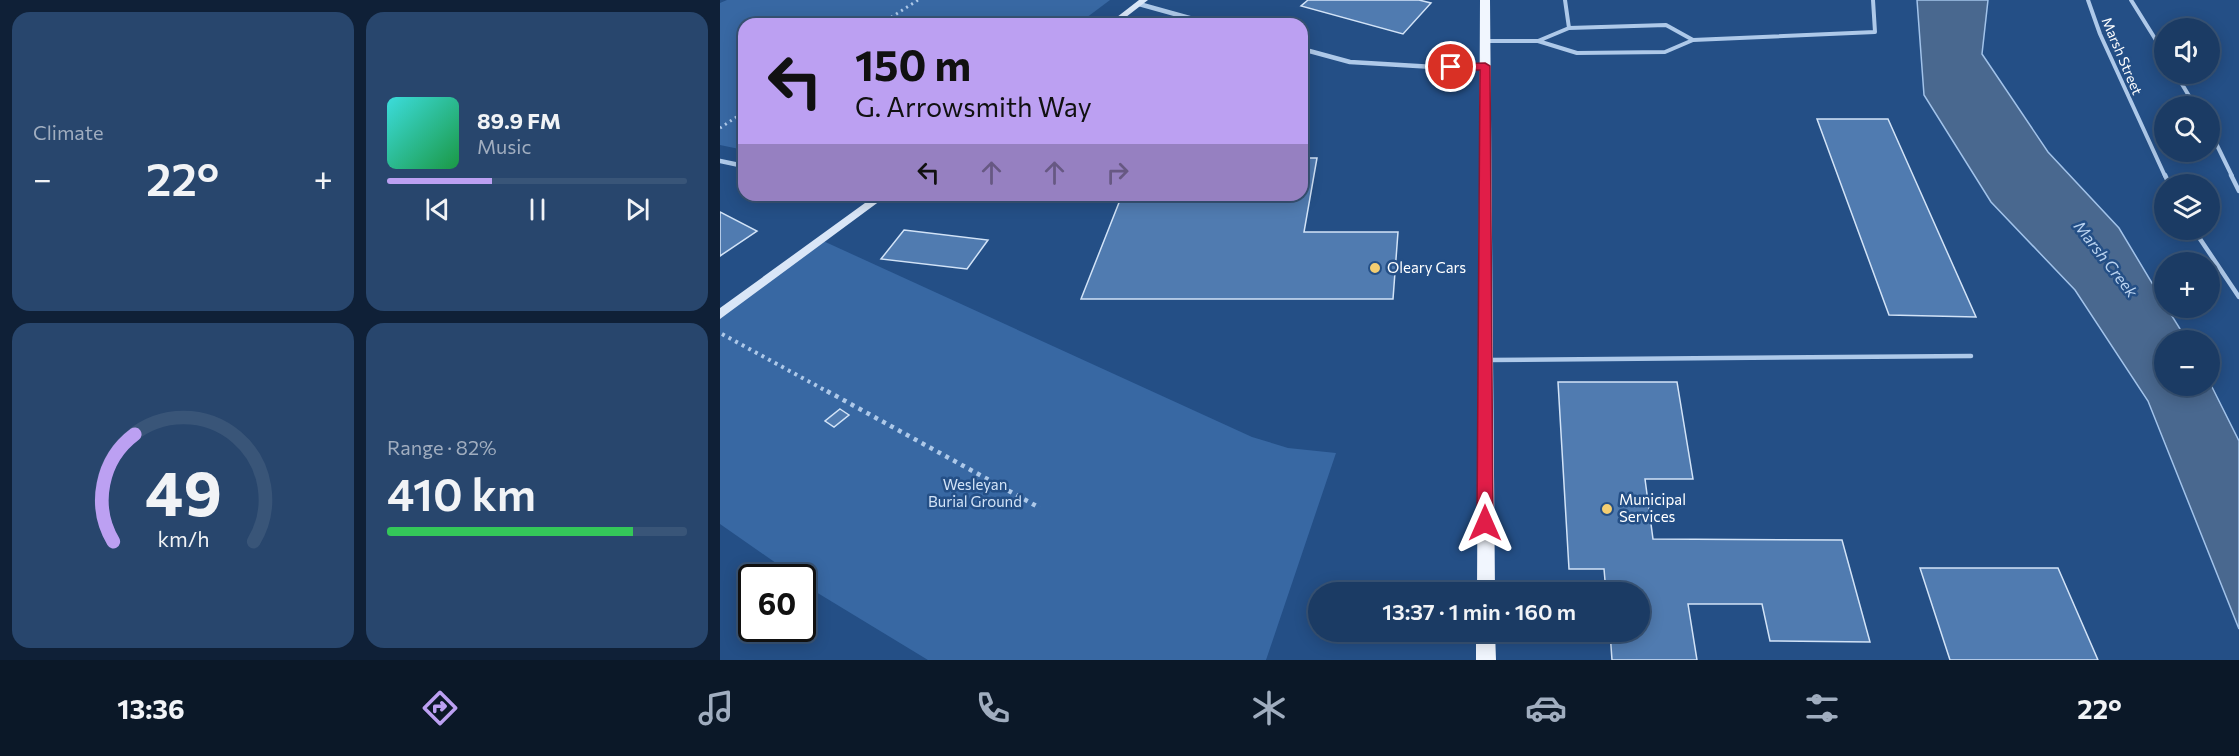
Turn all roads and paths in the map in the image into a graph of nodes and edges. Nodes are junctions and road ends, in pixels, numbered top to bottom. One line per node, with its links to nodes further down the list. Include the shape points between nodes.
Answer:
1 (918, 0): 8 (path)
2 (1485, 0): 13 (main road)
3 (1565, 0): 11 (lane)
4 (1873, 0): 14 (lane, via 1875,32)
5 (2088, 0): 23 (lane, Marsh Street)
6 (2131, 0): 12 (lane)
7 (1141, 2): 9 (main road); 10 (street)
8 (890, 18)
9 (1120, 18)
10 (1192, 18)
11 (1569, 28): 14 (lane, via 1666,26); 15 (lane)
12 (2154, 37)
13 (1485, 40): 15 (lane); 17 (main road)
14 (1693, 40): 15 (lane, via 1665,52 1588,53)
15 (1538, 41)
16 (1308, 51): 17 (street, via 1350,62)
17 (1485, 66): 31 (main road)
18 (738, 116): 19 (path)
19 (720, 128)
20 (2220, 152): 24 (lane)
21 (720, 161): 22 (street)
22 (738, 165)
23 (2164, 174)
24 (2239, 191)
25 (874, 201): 28 (main road)
26 (2200, 240): 27 (lane)
27 (2239, 297)
28 (720, 314)
29 (720, 332): 32 (path)
30 (1971, 356): 31 (lane)
31 (1485, 360): 33 (main road)
32 (1040, 508)
33 (1486, 582)
34 (1486, 642): 35 (main road)
35 (1486, 660)

